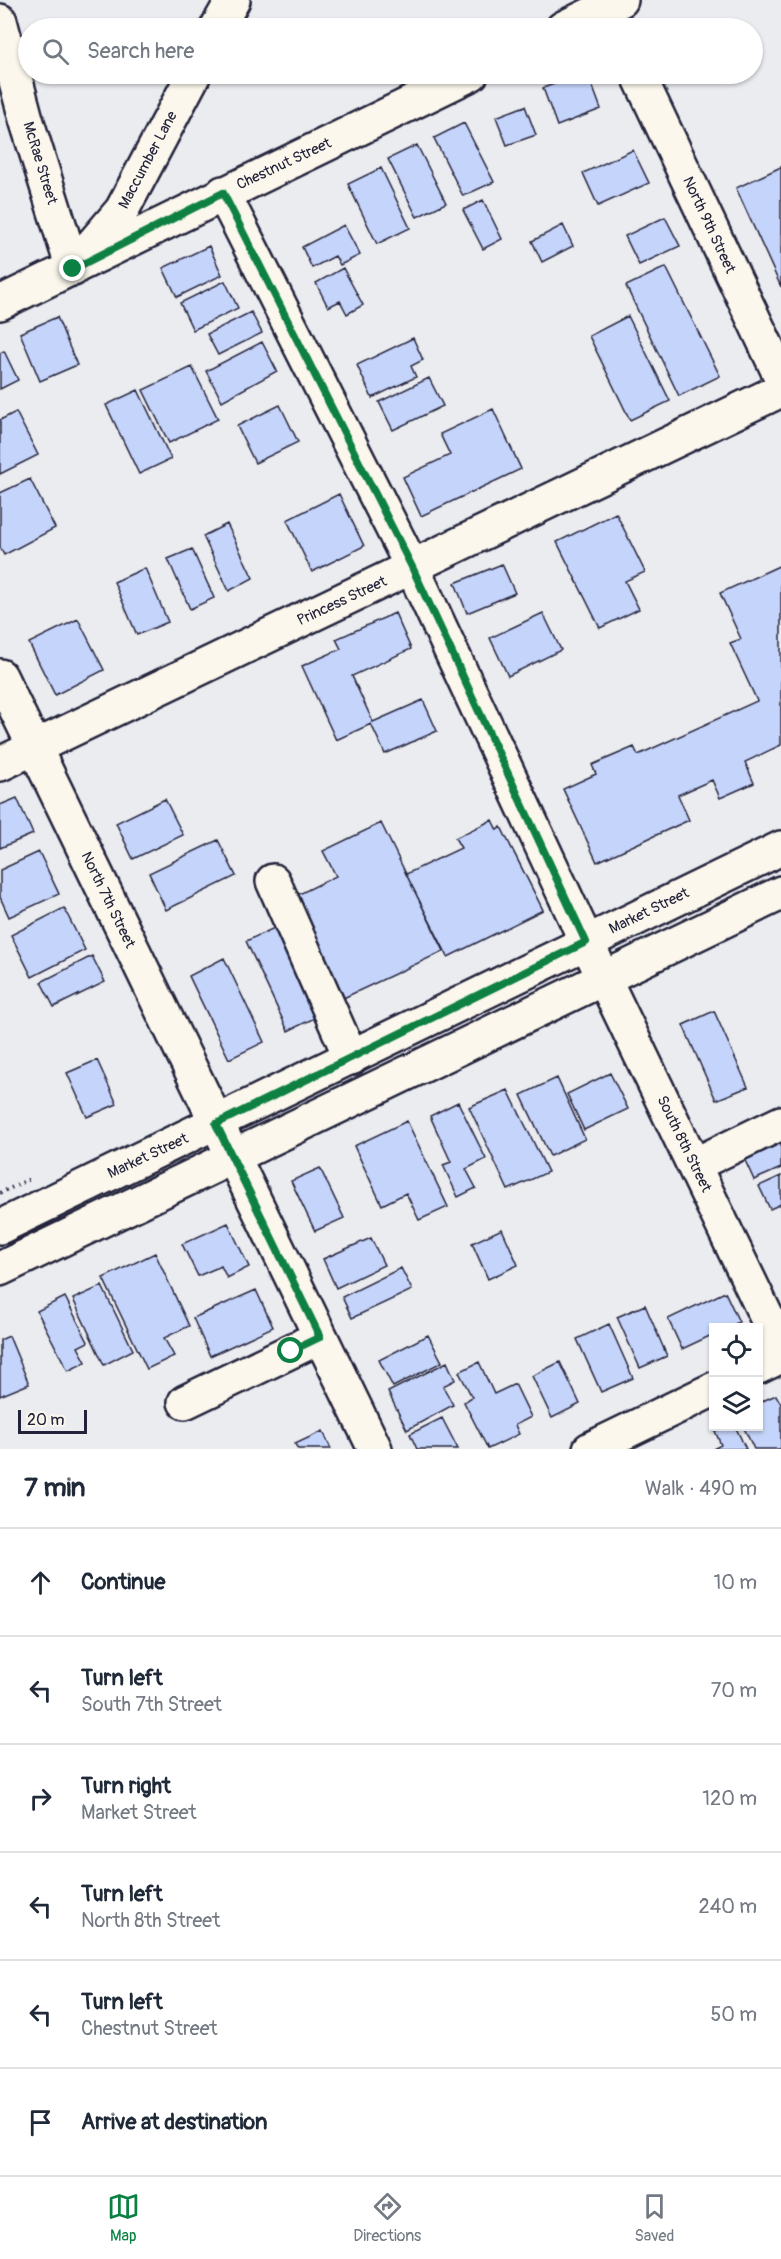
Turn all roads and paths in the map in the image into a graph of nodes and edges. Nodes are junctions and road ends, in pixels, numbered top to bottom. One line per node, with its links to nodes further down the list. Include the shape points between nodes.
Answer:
1 (207, 0): 4 (street)
2 (233, 0): 5 (street)
3 (611, 9): 6 (street)
4 (213, 18)
5 (222, 18)
6 (588, 18)
7 (0, 21): 12 (street, McRae Street)
8 (189, 84): 12 (street, Maccumber Lane, via 122,210)
9 (450, 84): 11 (street, Chestnut Street)
10 (643, 84): 14 (street, North 9th Street)
11 (223, 193): 12 (street, Chestnut Street); 16 (street, South 8th Street)
12 (73, 269): 13 (street, Chestnut Street)
13 (0, 303)
14 (781, 376)
15 (781, 390): 16 (street, Princess Street)
16 (412, 567): 18 (street, Princess Street); 23 (street, South 8th Street)
17 (0, 676): 18 (street, North 7th Street)
18 (35, 747): 19 (street, Princess Street); 27 (street, North 7th Street)
19 (0, 764)
20 (781, 848): 23 (street, Market Street)
21 (273, 881): 25 (street)
22 (781, 893): 24 (street)
23 (586, 942): 24 (street, South 8th Street); 25 (street, Market Street)
24 (603, 978): 28 (street); 29 (street, South 8th Street)
25 (351, 1058): 27 (street, Market Street)
26 (781, 1123): 29 (street)
27 (216, 1124): 28 (street, North 7th Street); 30 (street, Market Street)
28 (232, 1158): 31 (street); 32 (street, North 7th Street)
29 (694, 1165): 33 (street, South 8th Street)
30 (0, 1227)
31 (0, 1269)
32 (320, 1337): 37 (street); 38 (street, North 7th Street)
33 (781, 1347)
34 (781, 1356): 35 (street)
35 (763, 1365)
36 (709, 1391): 39 (street)
37 (185, 1402)
38 (375, 1449)
39 (590, 1449)

